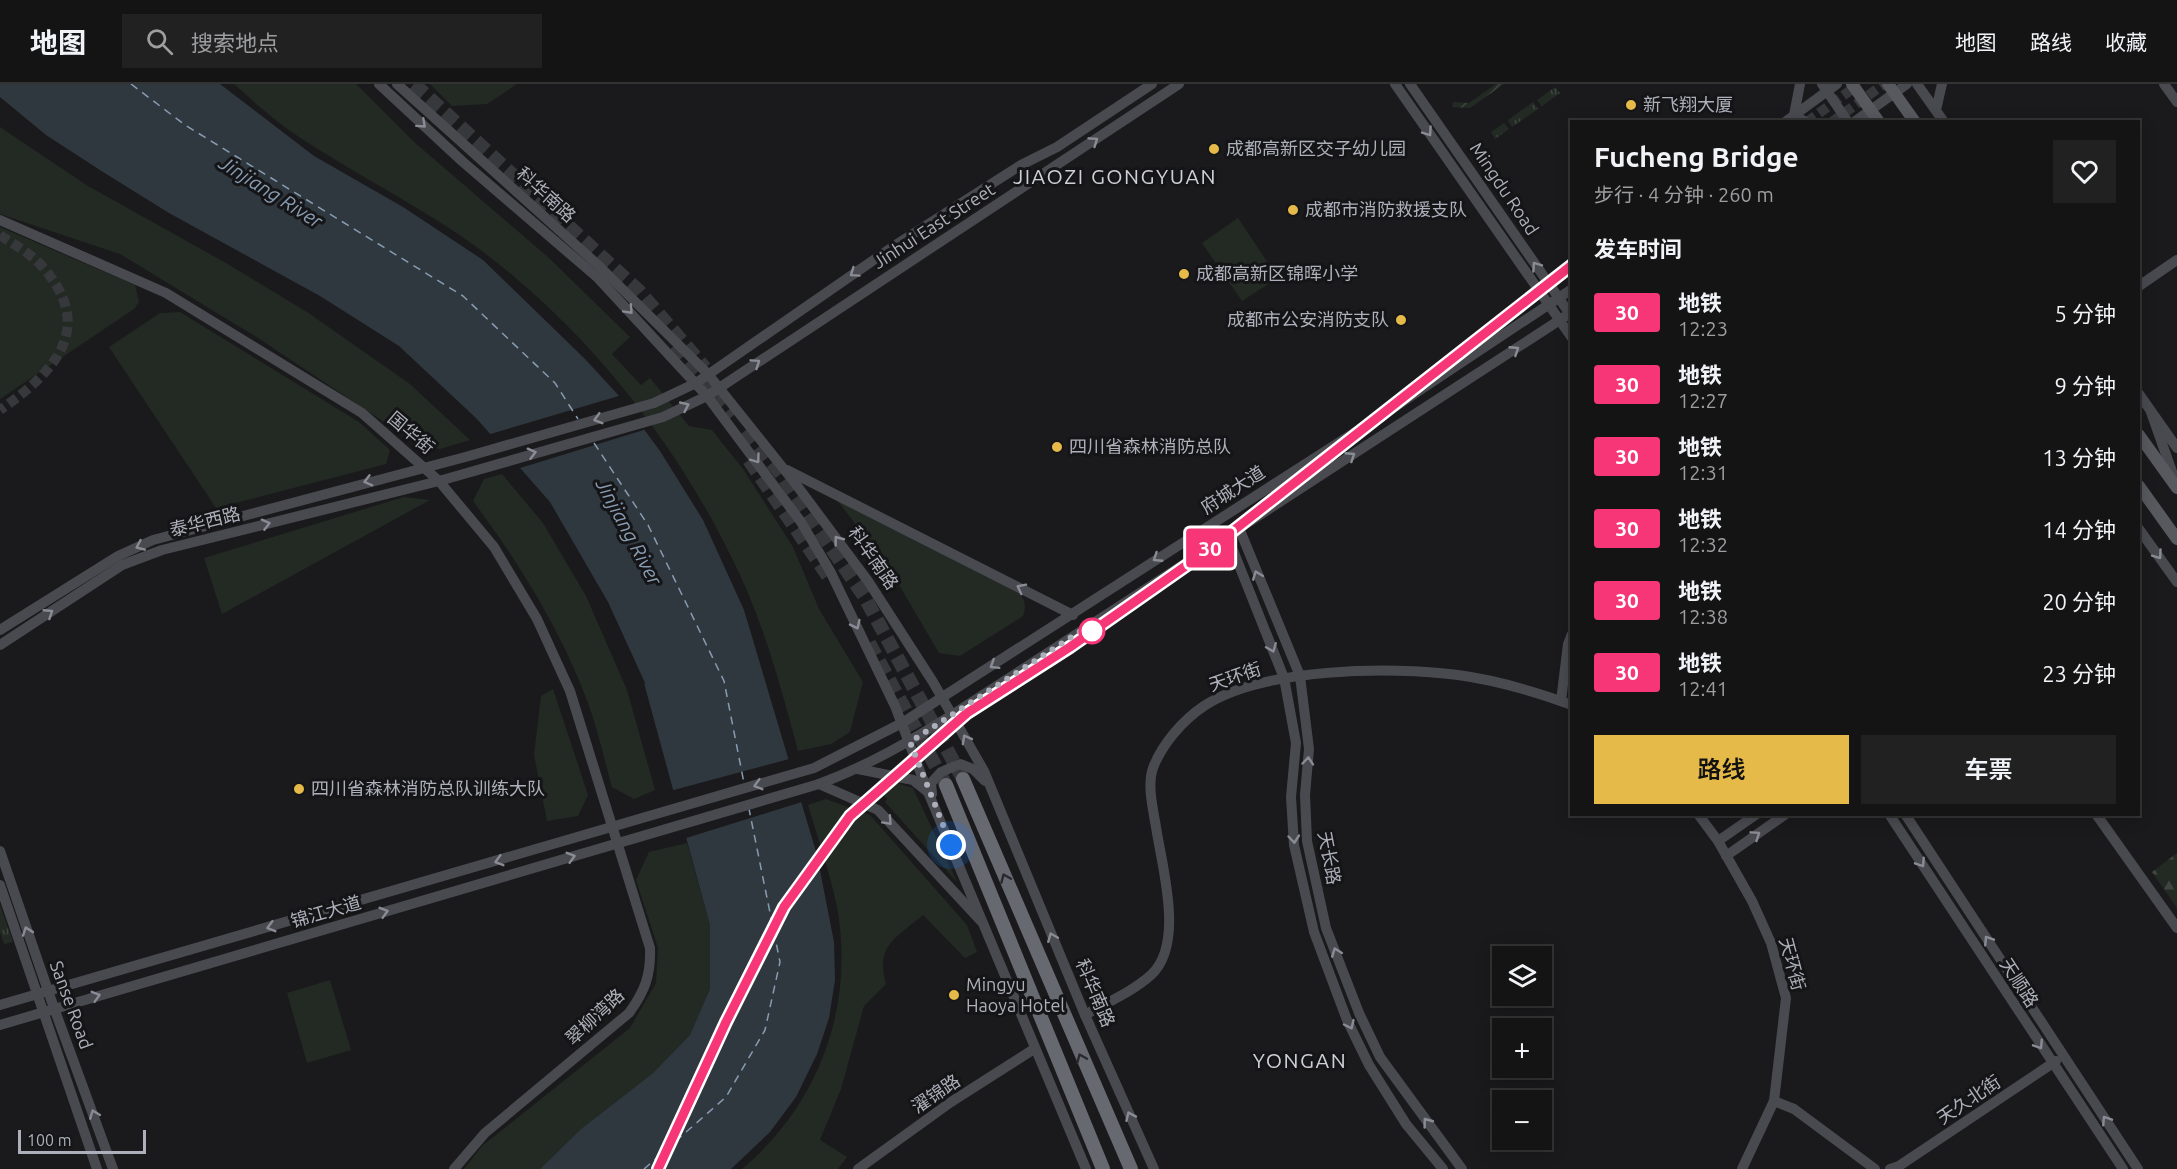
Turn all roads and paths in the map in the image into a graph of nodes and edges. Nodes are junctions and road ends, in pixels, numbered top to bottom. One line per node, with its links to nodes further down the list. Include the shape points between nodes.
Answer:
1 (379, 84): 36 (street, 科华南路, one-way to 36, via 598,278)
2 (397, 84): 35 (street, 科华南路, via 599,266)
3 (1152, 84): 25 (street, Jinhui East Street, via 1057,147)
4 (1179, 84): 26 (street, Jinhui East Street, one-way to 4)
5 (1395, 84): 33 (street, one-way to 33)
6 (1410, 84): 32 (street, Mingdu Road, one-way to 6)
7 (1800, 84): 19 (street)
8 (1838, 84): 14 (street)
9 (1852, 84): 17 (main road)
10 (1907, 84): 15 (street)
11 (1917, 84): 18 (street)
12 (1942, 84): 18 (street)
13 (2164, 84): 16 (street)
14 (1824, 88): 19 (street); 20 (street)
15 (1892, 88): 17 (street); 23 (main road)
16 (2177, 102)
17 (1871, 110): 21 (street); 22 (main road)
18 (1936, 110): 24 (street)
19 (1789, 118)
20 (1847, 120)
21 (1857, 120)
22 (1878, 120)
23 (1914, 120)
24 (1943, 120)
25 (984, 188): 26 (street, via 995,197); 35 (street, Jinhui East Street, one-way to 35)
26 (994, 206): 37 (street, Jinhui East Street, one-way to 26)
27 (0, 220): 45 (street, 国华街, via 166,293 362,413)
28 (2177, 260): 30 (street)
29 (1570, 284): 32 (street)
30 (2140, 285)
31 (1570, 290): 32 (street, 府城大道)
32 (1559, 298): 33 (street, 府城大道); 34 (street, Mingdu Road)
33 (1550, 306): 34 (street); 55 (street, 府城大道, one-way to 55)
34 (1569, 315): 50 (street, 府城大道, one-way to 34)
35 (708, 374): 36 (street, Jinhui East Street); 37 (street, 科华南路)
36 (696, 383): 38 (street, 科华南路); 40 (street, Jinhui East Street)
37 (719, 388): 38 (street, Jinhui East Street); 46 (street, 科华南路)
38 (707, 396): 42 (street, Jinhui East Street, one-way to 38); 64 (street, 科华南路, one-way to 64, via 801,522 830,571)
39 (2140, 396): 41 (street)
40 (654, 403): 45 (street, 泰华西路, one-way to 45)
41 (2151, 412): 44 (street); 49 (street)
42 (663, 417): 47 (street, 泰华西路, one-way to 42)
43 (2140, 436): 49 (main road)
44 (2177, 448)
45 (424, 466): 47 (street, 国华街); 56 (street, 泰华西路, one-way to 56, via 153,540 118,555)
46 (783, 468): 55 (street, one-way to 46); 61 (street, 科华南路, one-way to 46, via 868,580)
47 (439, 481): 58 (street, 泰华西路, one-way to 47, via 122,566 152,554); 80 (street, 国华街, via 494,547 545,636 570,691)
48 (2140, 487): 53 (main road)
49 (2177, 487)
50 (1239, 528): 52 (street, 府城大道); 59 (street, 天长路, one-way to 50)
51 (2140, 530): 54 (street, one-way to 54)
52 (1227, 535): 60 (street, 天长路, one-way to 60); 63 (street, 府城大道)
53 (2177, 539)
54 (2177, 582)
55 (1073, 615): 61 (street, 府城大道, one-way to 61)
56 (0, 630)
57 (1570, 639): 62 (street)
58 (0, 645)
59 (1300, 676): 60 (street, 天环街); 62 (street, 天环街, via 1378,670 1458,675); 109 (street, 天长路, one-way to 59, via 1380,1057 1326,928 1307,841 1309,749)
60 (1284, 678): 92 (street, 天环街, via 1230,693 1204,706 1165,746 1152,770 1151,787 1168,904 1170,932 1165,953 1152,974); 108 (street, 天长路, one-way to 108, via 1296,742 1291,797 1294,845 1314,932 1347,1020 1369,1065 1406,1124)
61 (942, 697): 63 (street, 科华南路); 64 (street, 府城大道)
62 (1567, 703)
63 (952, 715): 65 (street, 府城大道); 70 (street, 科华南路, one-way to 63)
64 (902, 723): 65 (street, 科华南路); 73 (street, 府城大道, one-way to 73, via 814,768)
65 (910, 742): 66 (street, 府城大道); 71 (street, 科华南路)
66 (858, 770): 68 (street, 府城大道); 71 (street, via 913,780)
67 (963, 779): 107 (highway, one-way to 67)
68 (819, 783): 81 (street, 府城大道); 87 (street, one-way to 87, via 878,810)
69 (946, 785): 106 (highway)
70 (991, 788): 72 (street, via 973,769 960,764 941,772 931,783); 92 (street, 科华南路, one-way to 70)
71 (928, 792): 72 (street, 科华南路)
72 (933, 805): 87 (street, 科华南路)
73 (656, 815): 80 (street, 锦江大道)
74 (1699, 816): 82 (street, 天环街)
75 (1754, 816): 82 (street)
76 (1783, 816): 85 (street, one-way to 76)
77 (1890, 816): 96 (street, 天顺路, one-way to 96)
78 (1906, 816): 95 (street, 天顺路, one-way to 78)
79 (2097, 816): 88 (street)
80 (613, 828): 83 (street, 国华街); 89 (street, 锦江大道, one-way to 89)
81 (661, 830): 83 (street, 锦江大道)
82 (1718, 841): 85 (street, 天环街)
83 (617, 843): 91 (street, 锦江大道, one-way to 83); 102 (street, 翠柳湾路, via 650,948 651,971 644,993 629,1013 485,1132)
84 (0, 851): 89 (street, Sanse Road, one-way to 84)
85 (1726, 856): 97 (street, 天环街, via 1771,943 1786,998)
86 (0, 885): 89 (street, Sanse Road)
87 (986, 927): 94 (street, 科华南路)
88 (2177, 928)
89 (43, 993): 90 (street, 锦江大道); 91 (street, Sanse Road)
90 (0, 1005)
91 (49, 1010): 93 (street, 锦江大道); 100 (street, Sanse Road); 101 (street, Sanse Road, one-way to 91)
92 (1085, 1015): 99 (street, 科华南路, one-way to 92)
93 (0, 1024)
94 (1034, 1049): 98 (street, 科华南路); 103 (street, 濯锦路)
95 (2064, 1056): 96 (street, 天久北街); 114 (street, 天顺路, one-way to 95)
96 (2052, 1064): 112 (street, 天久北街); 113 (street, 天顺路)
97 (1774, 1101): 110 (street, 天环街); 111 (street, via 1794,1109)
98 (1077, 1149): 104 (street, 科华南路); 105 (street)
99 (1152, 1166)
100 (97, 1169)
101 (113, 1169)
102 (454, 1169)
103 (858, 1169)
104 (1086, 1169)
105 (1093, 1169)
106 (1103, 1169)
107 (1131, 1169)
108 (1443, 1169)
109 (1462, 1169)
110 (1742, 1169)
111 (1875, 1169)
112 (1890, 1169)
113 (2123, 1169)
114 (2138, 1169)

